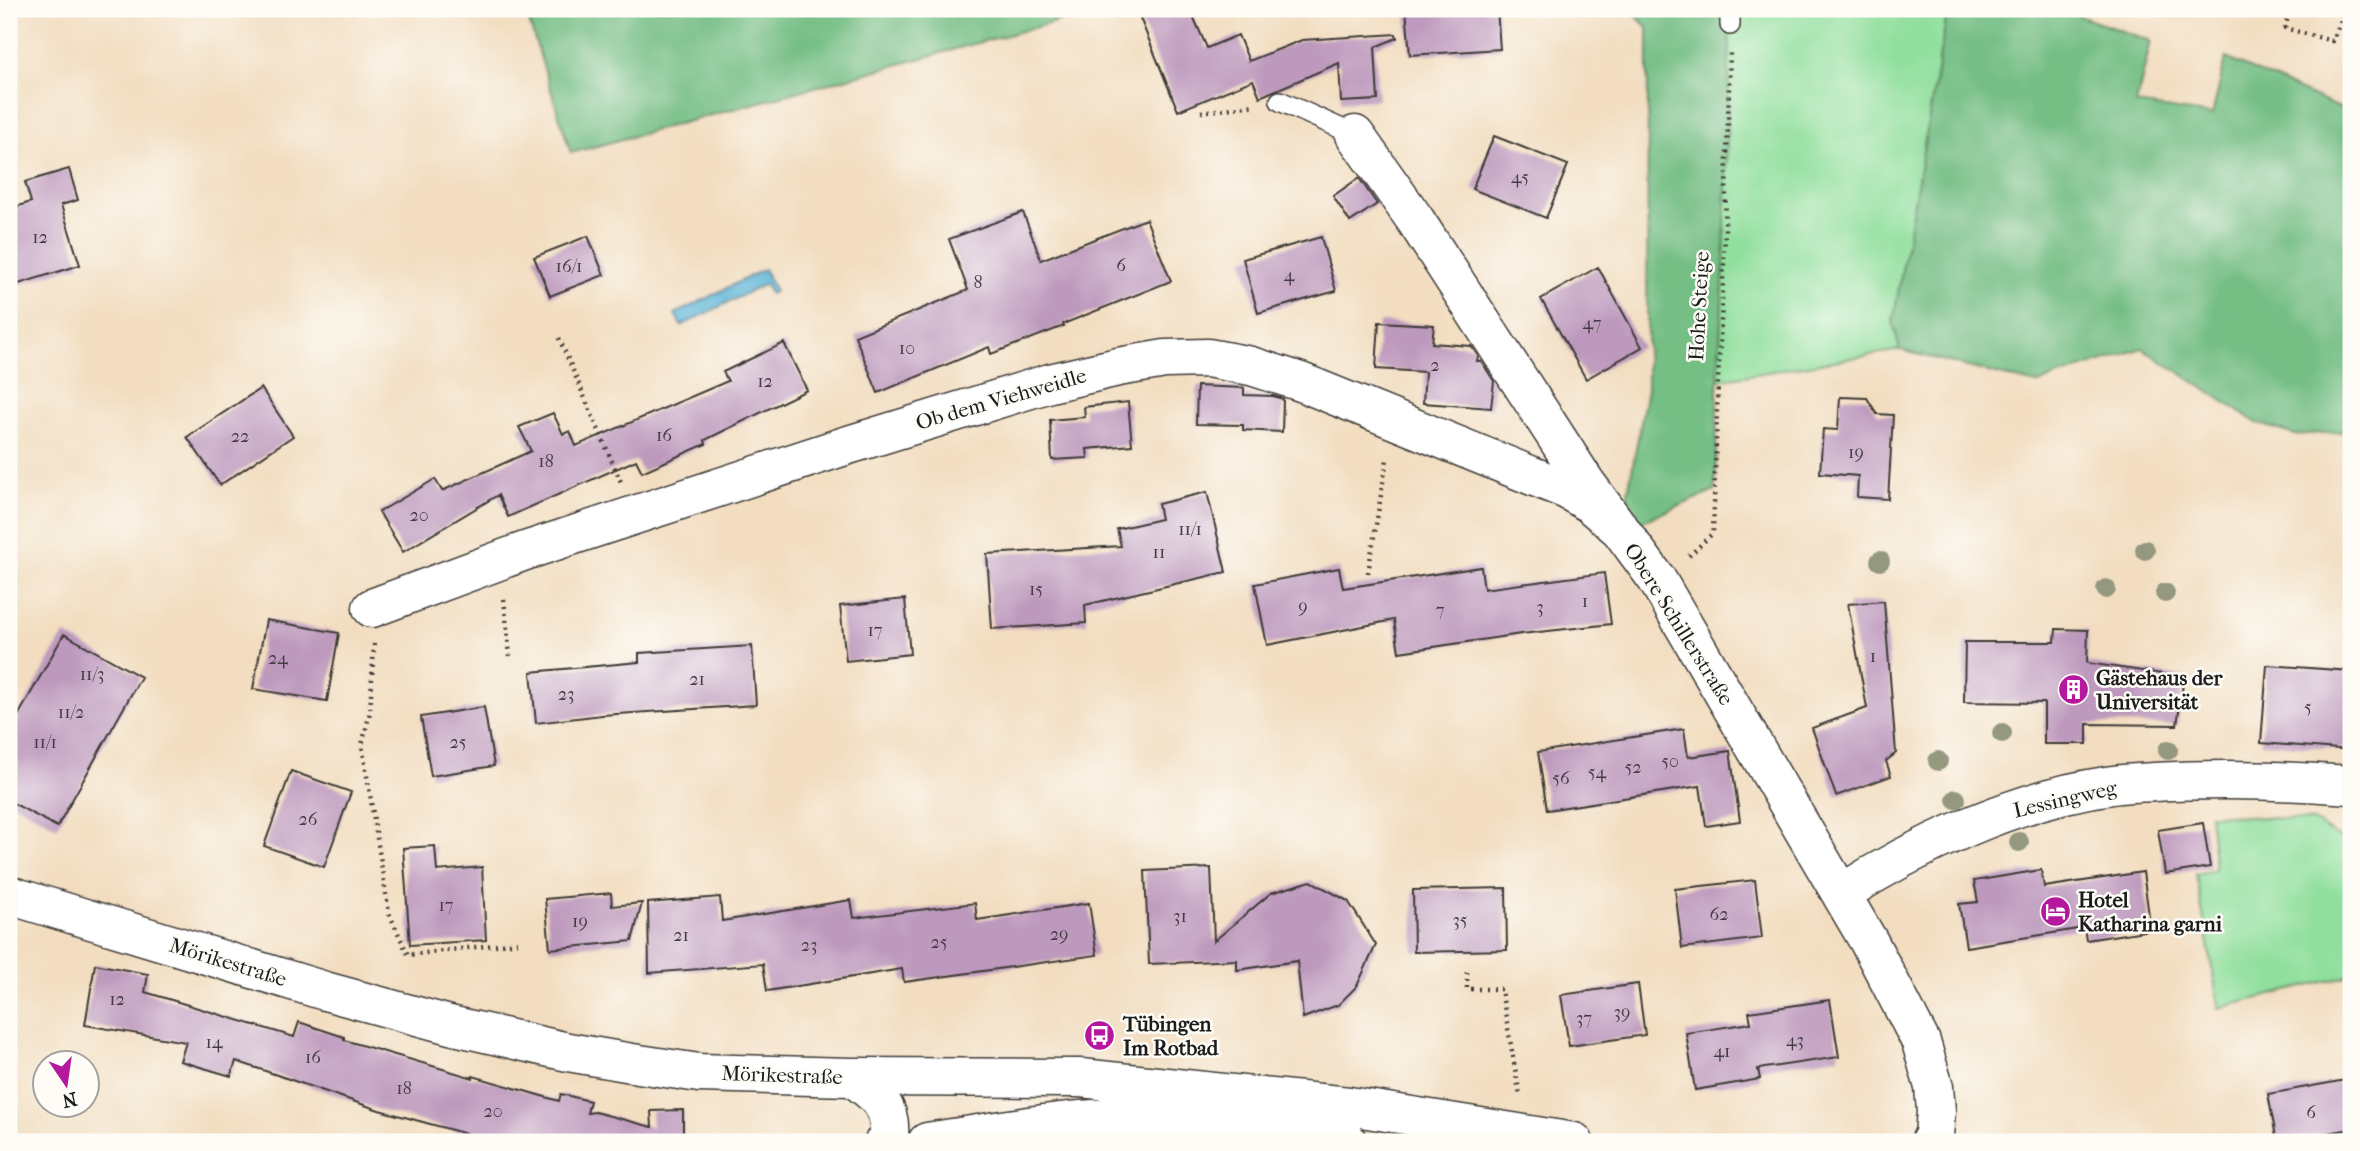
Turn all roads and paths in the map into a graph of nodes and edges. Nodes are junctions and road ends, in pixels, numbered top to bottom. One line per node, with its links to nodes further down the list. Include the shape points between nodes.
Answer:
1 (2346, 9): 2 (path, via 2332,41 2285,28)
2 (2289, 13)
3 (1730, 17): 15 (path, Hohe Steige, via 1713,533)
4 (1280, 101): 5 (path); 6 (lane)
5 (1201, 112)
6 (1355, 135): 12 (street, Obere Schillerstraße)
7 (9, 170): 8 (path)
8 (12, 180)
9 (559, 338): 11 (path)
10 (1394, 420): 11 (street, Ob dem Viehweidle, via 1251,366 1208,358 1165,359 980,403); 12 (street, Ob dem Viehweidle, via 1567,490); 14 (path)
11 (635, 514): 13 (street, Ob dem Viehweidle)
12 (1621, 530): 15 (street, Obere Schillerstraße)
13 (500, 559): 16 (street, Ob dem Viehweidle); 17 (path)
14 (1368, 573)
15 (1656, 578): 19 (street, Obere Schillerstraße)
16 (372, 608): 21 (path, via 370,712 362,745 388,913 408,954)
17 (510, 656)
18 (2351, 785): 19 (street, Lessingweg, via 2270,779 2106,786 1989,818 1873,873)
19 (1841, 894): 30 (street, Obere Schillerstraße, via 1921,1042 1934,1087 1936,1111)
20 (9, 895): 23 (street, Mörikestraße, via 325,991 568,1052 699,1073)
21 (520, 942)
22 (1467, 972): 25 (path, via 1467,989 1502,989)
23 (852, 1077): 24 (street, Mörikestraße, via 1081,1078); 26 (street, via 882,1102 891,1121)
24 (1256, 1122): 25 (street, Mörikestraße, via 1349,1106); 27 (street, via 1113,1118); 28 (street, Mörikestraße)
25 (1529, 1134): 29 (street, Mörikestraße)
26 (884, 1142)
27 (927, 1142)
28 (1348, 1142)
29 (1574, 1142)
30 (1930, 1142)

